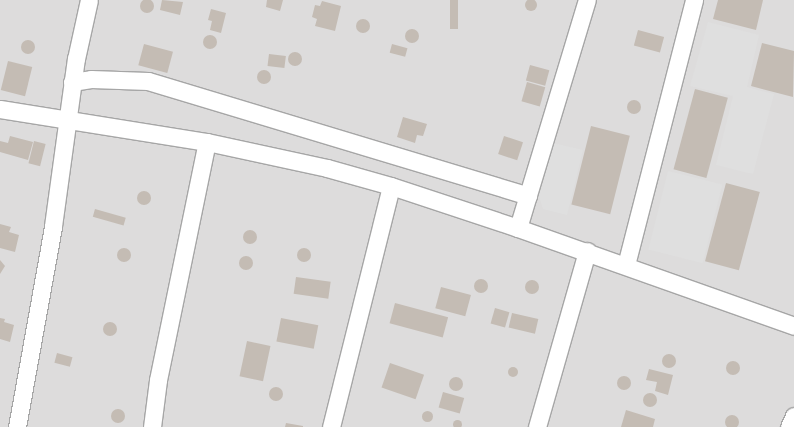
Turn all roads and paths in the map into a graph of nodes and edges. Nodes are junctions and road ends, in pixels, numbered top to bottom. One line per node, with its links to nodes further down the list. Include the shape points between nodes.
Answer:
1 (89, 0): 4 (street)
2 (587, 0): 9 (street)
3 (694, 0): 12 (street)
4 (72, 82): 6 (street); 9 (street, via 91,79 148,81)
5 (0, 109): 6 (street)
6 (67, 119): 7 (street); 15 (street, via 53,226)
7 (207, 142): 8 (street, via 328,168); 16 (street, via 158,380)
8 (391, 186): 10 (street); 17 (street)
9 (528, 196): 10 (street)
10 (518, 228): 11 (street)
11 (587, 251): 12 (street); 18 (street)
12 (626, 265): 13 (street)
13 (794, 326)
14 (794, 416): 19 (street)
15 (17, 427)
16 (152, 427)
17 (331, 427)
18 (537, 427)
19 (789, 427)

